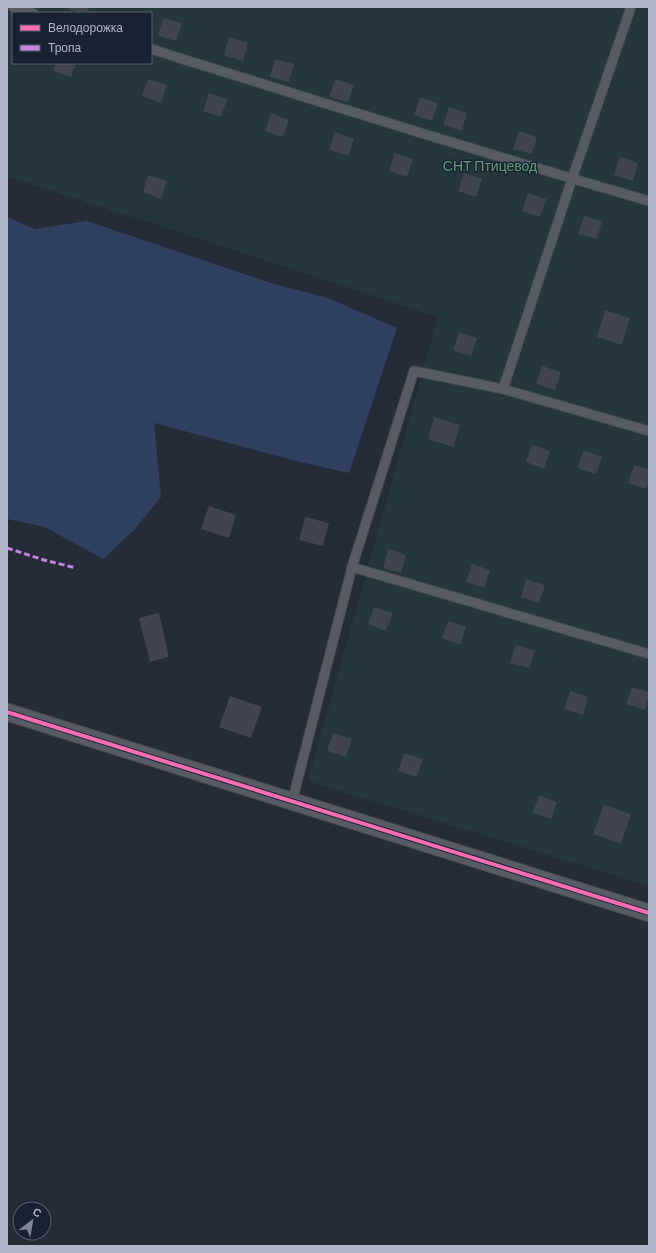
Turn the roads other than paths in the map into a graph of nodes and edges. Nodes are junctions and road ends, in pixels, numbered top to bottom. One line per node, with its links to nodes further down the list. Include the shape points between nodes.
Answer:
1 (12, 7): 3 (lane)
2 (631, 7): 5 (lane)
3 (30, 12)
4 (152, 49): 5 (lane)
5 (572, 179): 6 (lane); 7 (lane)
6 (649, 201)
7 (503, 389): 8 (lane); 9 (lane, via 414,371)
8 (649, 432)
9 (352, 567): 10 (lane); 12 (lane)
10 (649, 654)
11 (7, 712): 12 (street)
12 (292, 802): 13 (street)
13 (649, 912)

